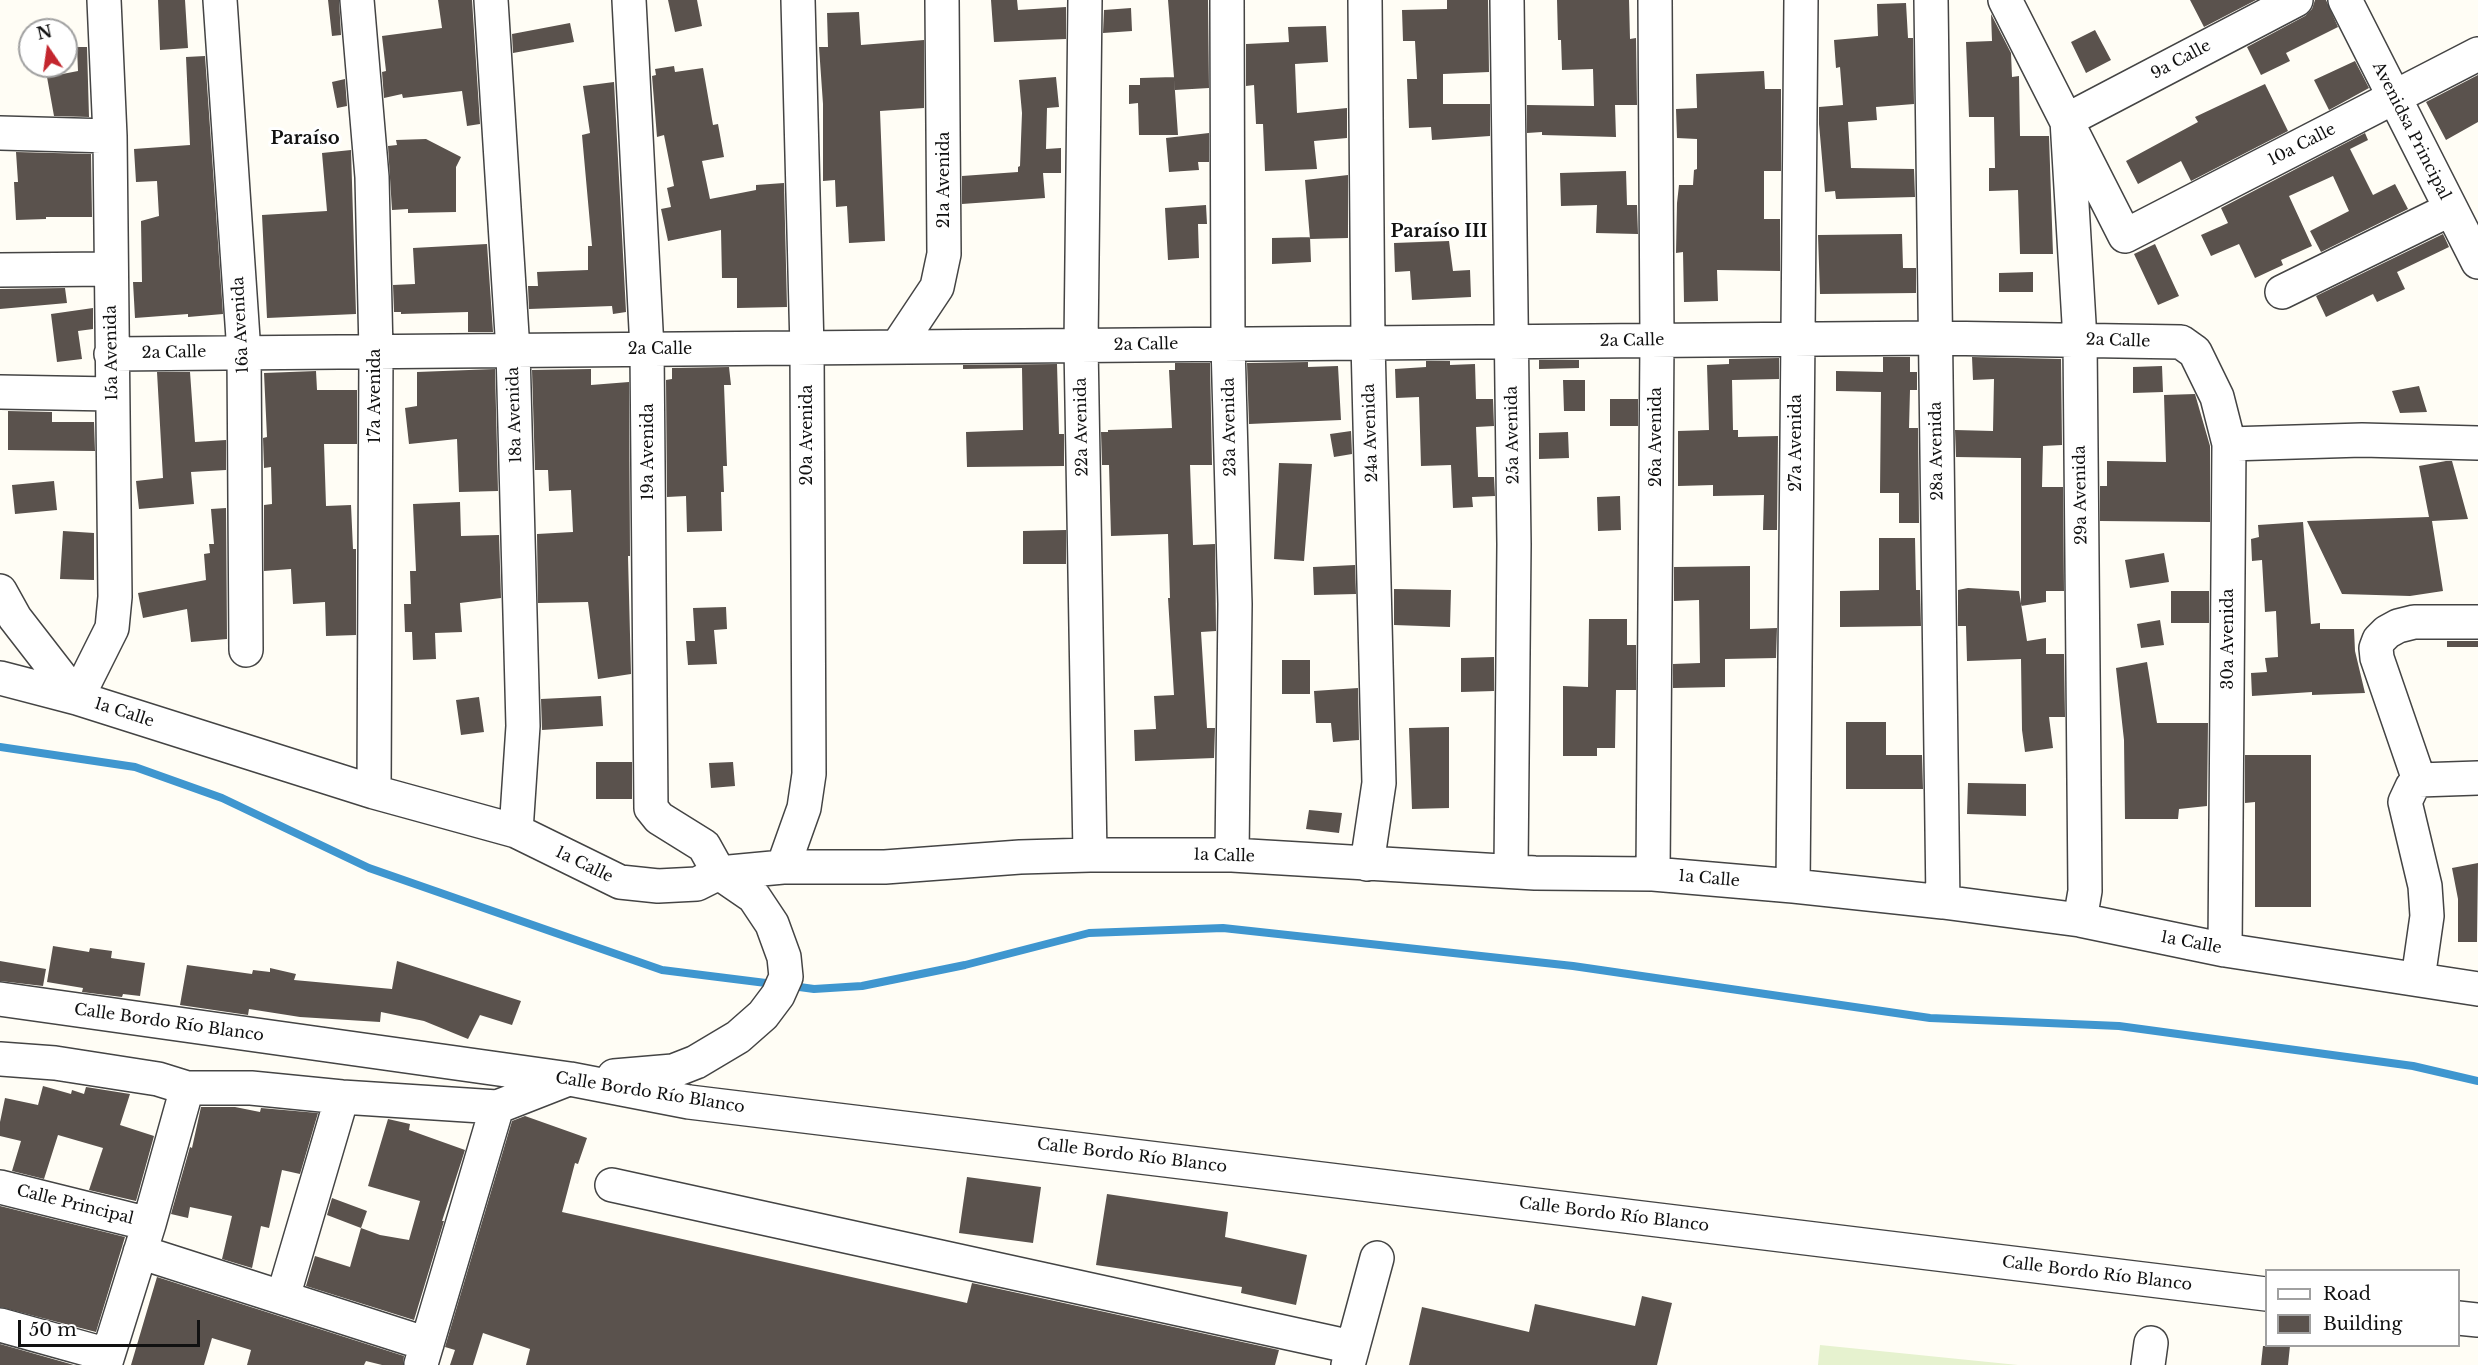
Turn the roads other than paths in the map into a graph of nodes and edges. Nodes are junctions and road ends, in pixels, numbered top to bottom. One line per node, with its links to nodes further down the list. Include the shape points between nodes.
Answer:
1 (104, 0): 22 (street, 15a Avenida)
2 (220, 0): 42 (street, 16a Avenida)
3 (357, 0): 41 (street, 17a Avenida, via 372,177)
4 (490, 0): 40 (street, 18a Avenida)
5 (629, 0): 39 (street, 19a Avenida)
6 (798, 0): 38 (street, 20a Avenida)
7 (942, 0): 37 (street, 21a Avenida, via 944,254 937,287)
8 (1085, 0): 36 (street, 22a Avenida)
9 (1227, 0): 35 (street, 23a Avenida)
10 (1365, 0): 34 (street, 24a Avenida)
11 (1507, 0): 32 (street, 25a Avenida)
12 (1656, 0): 30 (street, 26a Avenida)
13 (1801, 0): 29 (street, 27a Avenida)
14 (1930, 0): 28 (street, 28a Avenida)
15 (2296, 0): 20 (street, 9a Calle)
16 (2345, 0): 19 (street, Avenidsa Principal)
17 (2007, 1): 20 (street)
18 (2478, 54): 19 (street, 10a Calle)
19 (2395, 98): 20 (street, 10a Calle, via 2125,236); 23 (street, Avenidsa Principal)
20 (2067, 120): 31 (street, 29a Avenida)
21 (0, 133): 22 (street)
22 (110, 136): 25 (street, 15a Avenida)
23 (2462, 212): 24 (street, Avenidsa Principal); 27 (street)
24 (2478, 262)
25 (110, 269): 26 (street); 43 (street, 15a Avenida)
26 (0, 270)
27 (2282, 292)
28 (1935, 338): 29 (street, 2a Calle); 31 (street, 2a Calle); 65 (street, 28a Avenida)
29 (1797, 339): 30 (street, 2a Calle); 64 (street, 27a Avenida)
30 (1657, 340): 32 (street, 2a Calle); 63 (street, 26a Avenida)
31 (2079, 340): 33 (street, 2a Calle); 66 (street, 29a Avenida, via 2085,869)
32 (1511, 342): 34 (street, 2a Calle); 61 (street, 25a Avenida, via 1515,544)
33 (2181, 342): 47 (street, 30a Avenida, via 2195,352 2217,397)
34 (1368, 343): 35 (street, 2a Calle); 59 (street, 24a Avenida, via 1379,783)
35 (1228, 344): 36 (street, 2a Calle); 58 (street, 23a Avenida, via 1235,604)
36 (1081, 345): 37 (street, 2a Calle); 57 (street, 22a Avenida)
37 (897, 347): 38 (street, 2a Calle)
38 (807, 348): 39 (street, 2a Calle); 60 (street, 20a Avenida, via 809,774 804,808)
39 (647, 349): 40 (street, 2a Calle); 62 (street, 19a Avenida, via 651,808 659,818 704,846)
40 (513, 351): 41 (street, 2a Calle); 56 (street, 18a Avenida, via 523,726)
41 (375, 352): 42 (street, 2a Calle); 55 (street, 17a Avenida)
42 (244, 353): 43 (street, 2a Calle); 50 (street, 16a Avenida)
43 (111, 354): 45 (street, 15a Avenida)
44 (0, 392): 45 (street)
45 (112, 394): 52 (street, 15a Avenida, via 116,597 112,628)
46 (2478, 443): 47 (street, via 2361,440)
47 (2229, 444): 67 (street, 30a Avenida)
48 (0, 591): 52 (street, via 15,618)
49 (2478, 622): 54 (street, via 2414,622 2398,626 2387,632 2376,648)
50 (246, 650)
51 (0, 678): 52 (street, 1a Calle)
52 (77, 698): 55 (street, 1a Calle)
53 (2471, 778): 54 (street)
54 (2419, 780): 68 (street, via 2405,802 2425,886 2427,916)
55 (375, 792): 56 (street, 1a Calle)
56 (516, 831): 62 (street, 1a Calle, via 620,882 658,886 697,884)
57 (1090, 855): 58 (street, 1a Calle); 60 (street, 1a Calle, via 885,867)
58 (1232, 855): 59 (street, 1a Calle)
59 (1366, 864): 61 (street, 1a Calle)
60 (783, 867): 62 (street, 1a Calle)
61 (1511, 870): 63 (street, 1a Calle)
62 (719, 873): 72 (street, via 754,897 772,924 784,957 786,977 778,995 738,1037 696,1062 672,1071)
63 (1653, 874): 64 (street, 1a Calle)
64 (1792, 886): 65 (street, 1a Calle)
65 (1943, 902): 66 (street, 1a Calle)
66 (2079, 920): 67 (street, 1a Calle)
67 (2225, 950): 68 (street, 1a Calle)
68 (2418, 978): 69 (street, 1a Calle)
69 (2478, 989)
70 (0, 999): 72 (street, Calle Bordo Río Blanco)
71 (0, 1059): 73 (street, via 55,1062 158,1079)
72 (570, 1079): 75 (street); 80 (street, Calle Bordo Río Blanco, via 689,1102)
73 (187, 1088): 74 (street, via 251,1088); 78 (street)
74 (342, 1097): 75 (street); 81 (street)
75 (497, 1107): 85 (street)
76 (612, 1185): 86 (street)
77 (0, 1187): 78 (street, Calle Principal)
78 (145, 1238): 81 (street, Calle Principal); 87 (street)
79 (1377, 1258): 86 (street)
80 (2265, 1294)
81 (283, 1297): 85 (street, Calle Principal)
82 (2460, 1318): 83 (street)
83 (2478, 1320)
84 (0, 1325): 87 (street)
85 (424, 1354)
86 (1350, 1356)
87 (106, 1360)

